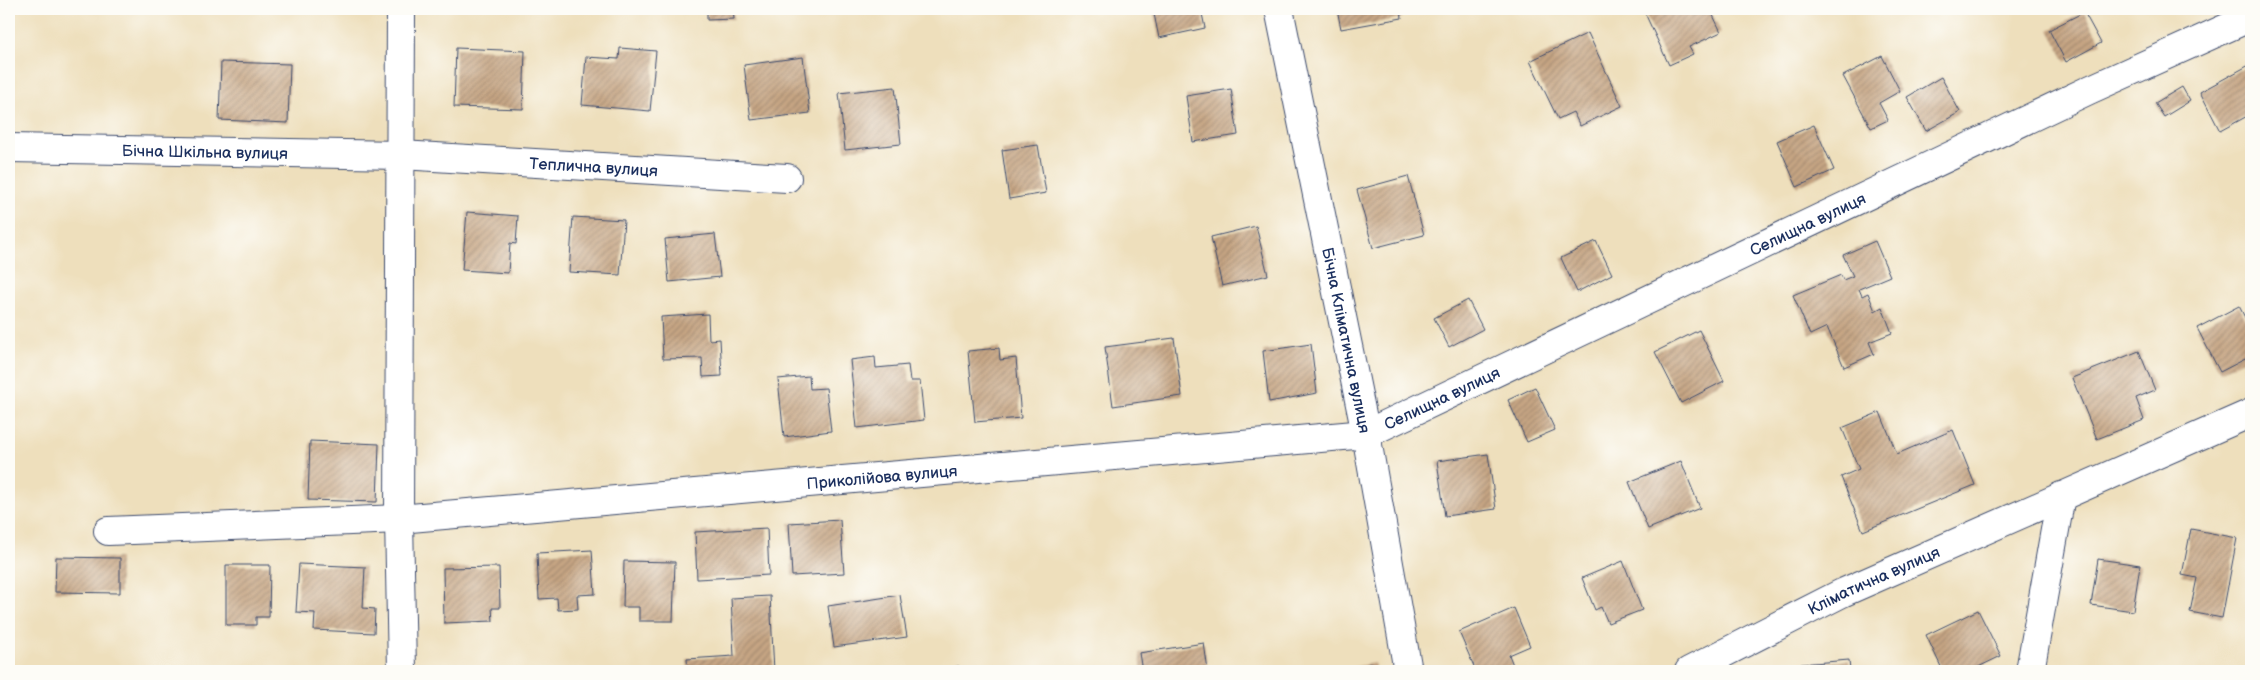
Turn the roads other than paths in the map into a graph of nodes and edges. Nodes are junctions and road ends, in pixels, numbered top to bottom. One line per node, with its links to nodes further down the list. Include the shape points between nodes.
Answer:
1 (401, 9): 5 (street)
2 (1279, 9): 8 (street, Бічна Кліматична вулиця)
3 (2251, 17): 8 (street, Селищна вулиця, via 2089,90)
4 (9, 148): 5 (street, Бічна Шкільна вулиця)
5 (401, 155): 6 (street, Теплична вулиця); 10 (street)
6 (787, 178)
7 (2251, 413): 9 (street, Кліматична вулиця)
8 (1366, 434): 10 (street, Приколійова вулиця); 13 (street, Бічна Кліматична вулиця)
9 (2062, 496): 14 (street, Кліматична вулиця, via 1842,592); 15 (street)
10 (399, 519): 11 (street, Приколійова вулиця); 12 (street)
11 (108, 531)
12 (402, 671)
13 (1408, 671)
14 (1689, 671)
15 (2030, 671)

